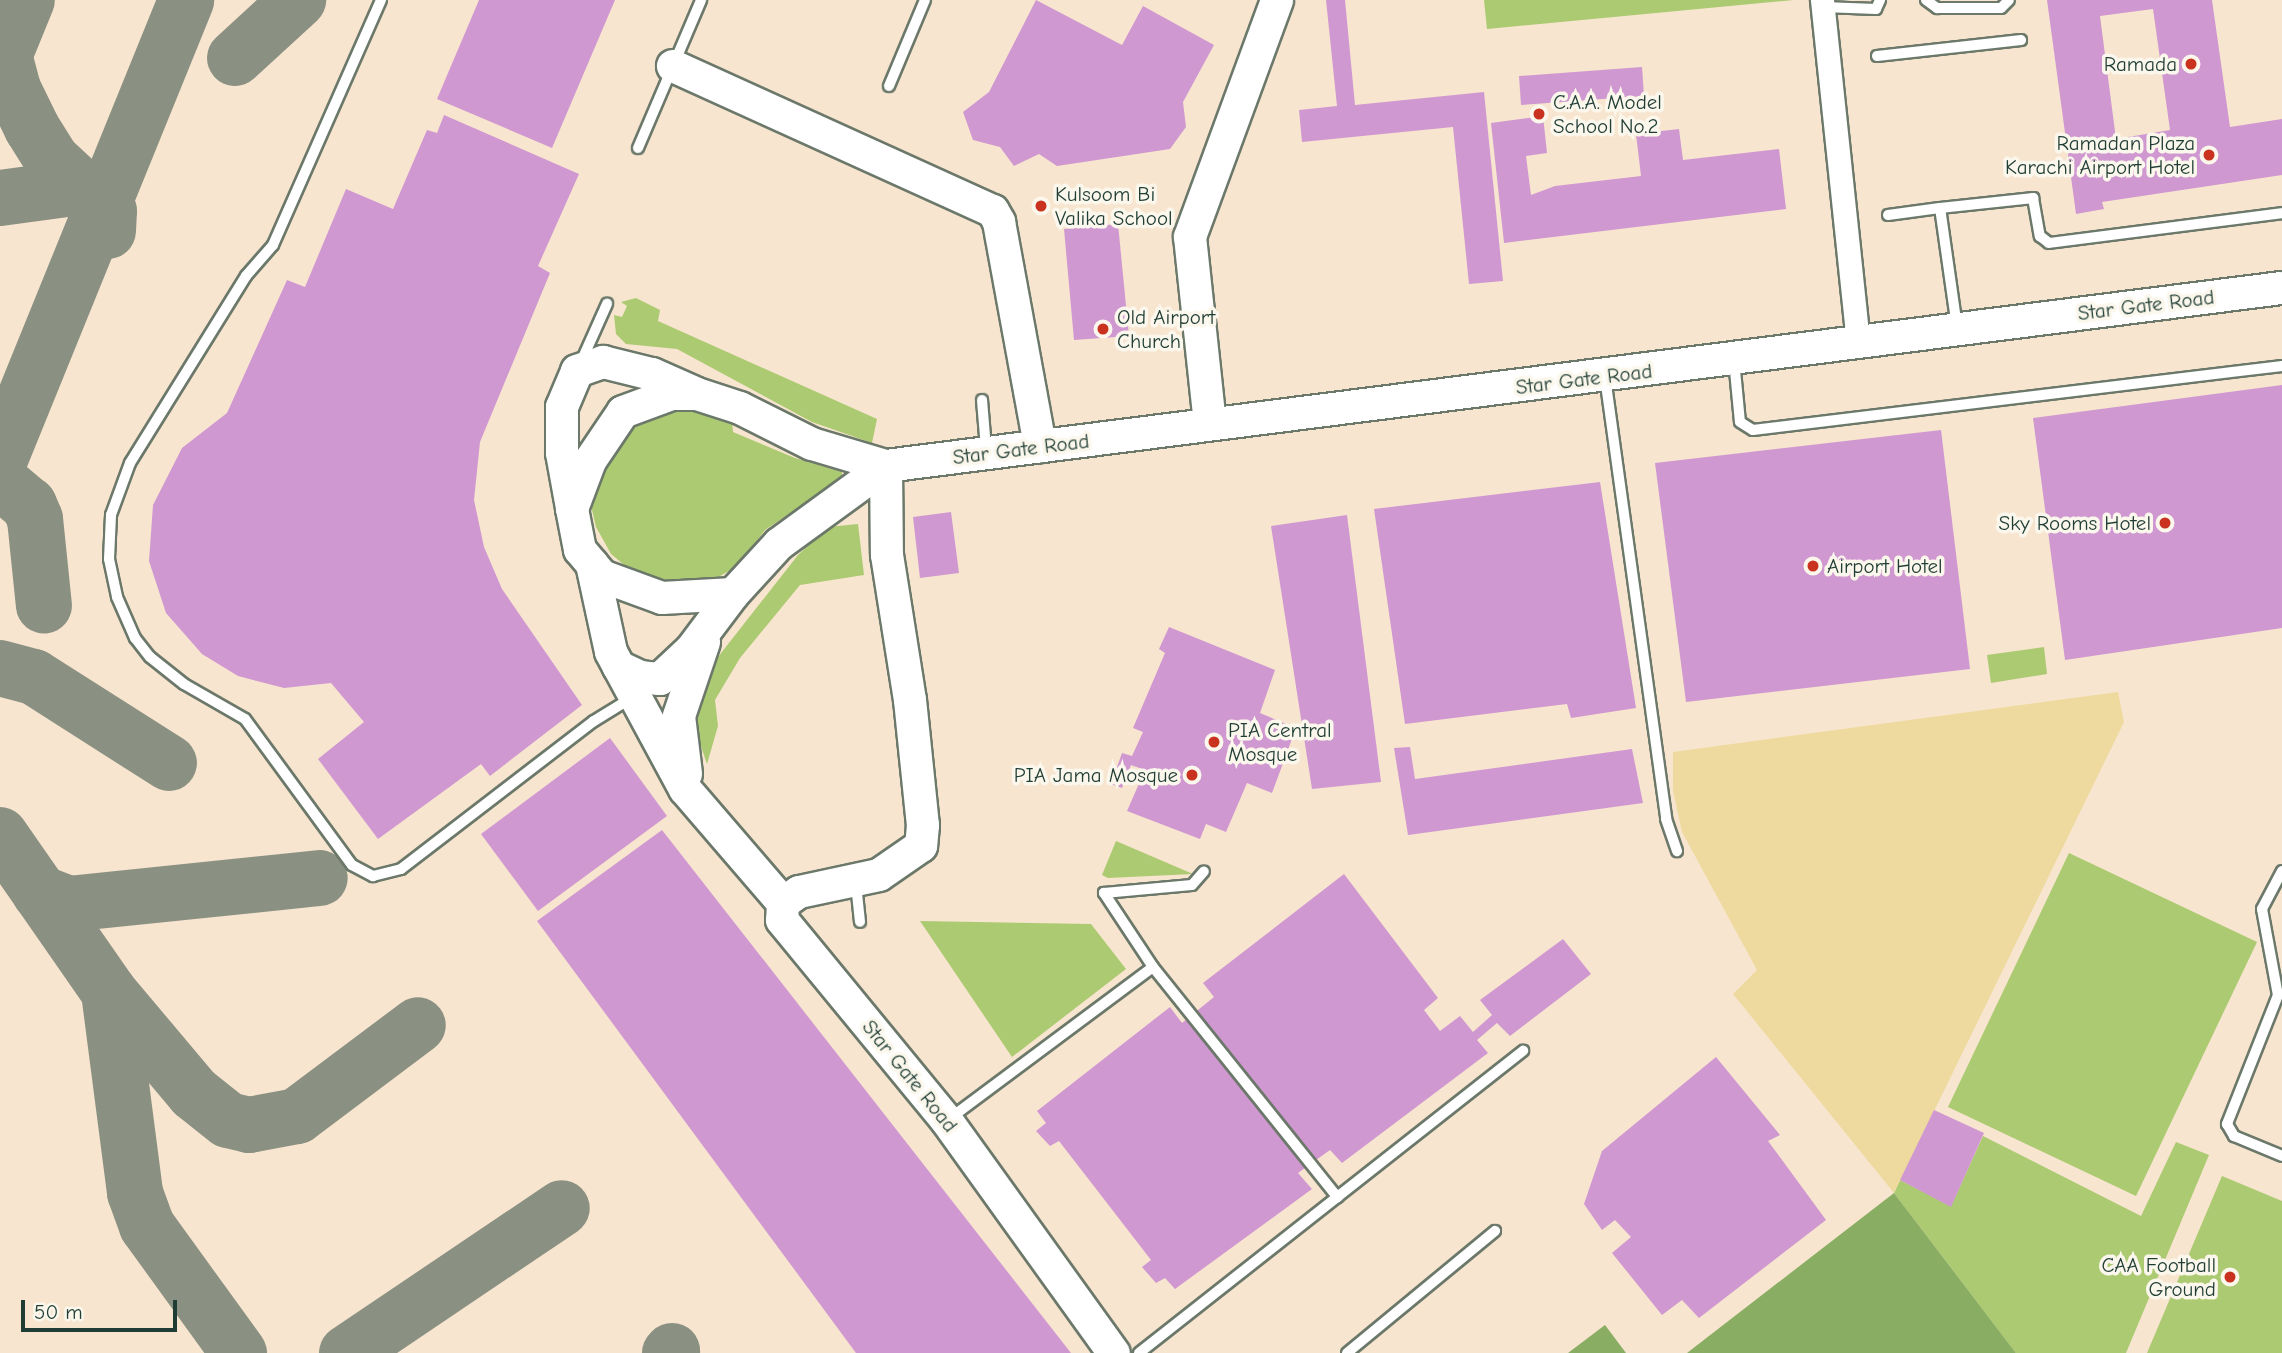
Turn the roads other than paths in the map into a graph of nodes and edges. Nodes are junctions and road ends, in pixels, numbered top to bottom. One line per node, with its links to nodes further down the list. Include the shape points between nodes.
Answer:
1 (381, 0): 36 (lane, via 273,245 246,276 130,463 111,515 109,559 117,597 149,657 184,684 245,719 352,865 373,876 401,869 594,721)
2 (701, 0): 11 (lane)
3 (925, 0): 12 (lane)
4 (1277, 0): 27 (street, via 1190,237)
5 (1880, 0): 8 (lane, via 1876,9 1868,10)
6 (1926, 0): 7 (lane, via 1937,8 2001,8)
7 (2009, 0)
8 (1823, 4): 20 (street)
9 (2021, 40): 10 (lane)
10 (1877, 56)
11 (673, 65): 13 (lane); 28 (street, via 993,211)
12 (889, 86)
13 (638, 148)
14 (1940, 208): 15 (lane, via 2033,198 2040,236 2049,243); 16 (lane); 19 (lane)
15 (2282, 213)
16 (1888, 215)
17 (2282, 288): 19 (street, Star Gate Road)
18 (607, 304): 23 (lane)
19 (1958, 330): 20 (street, Star Gate Road)
20 (1858, 342): 21 (street, Star Gate Road)
21 (1734, 360): 22 (lane, via 1741,422 1753,430); 24 (street, Star Gate Road)
22 (2282, 366)
23 (577, 371): 25 (street, via 603,362 652,374); 31 (street, via 562,407 562,453)
24 (1605, 377): 27 (street, Star Gate Road); 38 (lane, via 1666,819)
25 (697, 394): 30 (street, via 740,408 812,444); 31 (street, via 653,397 623,412 590,461)
26 (982, 400): 29 (lane)
27 (1210, 424): 28 (street, Star Gate Road)
28 (1041, 446): 29 (street, Star Gate Road)
29 (986, 452): 30 (street, Star Gate Road)
30 (886, 466): 33 (street, via 789,535); 41 (street, via 868,521 904,820 899,863)
31 (572, 509): 32 (street, via 580,550)
32 (592, 564): 33 (street, via 603,576 662,598); 35 (street, via 611,652)
33 (733, 594): 34 (street)
34 (710, 624): 35 (street, via 660,679 640,677); 37 (street, via 679,716)
35 (620, 667): 36 (street)
36 (633, 697): 37 (street)
37 (689, 793): 42 (street)
38 (1677, 851)
39 (1203, 871): 44 (lane, via 1192,885 1104,894)
40 (2282, 871): 47 (lane, via 2262,909 2278,995 2227,1124 2234,1136)
41 (856, 881): 42 (street, via 799,892); 43 (lane)
42 (783, 903): 46 (street, Star Gate Road, via 782,920 797,942)
43 (860, 922)
44 (1153, 967): 46 (lane); 48 (lane)
45 (1523, 1051): 48 (lane)
46 (947, 1121): 50 (street, Star Gate Road)
47 (2282, 1156)
48 (1337, 1197): 51 (lane)
49 (1495, 1231): 52 (lane)
50 (1114, 1353)
51 (1139, 1353)
52 (1347, 1353)

